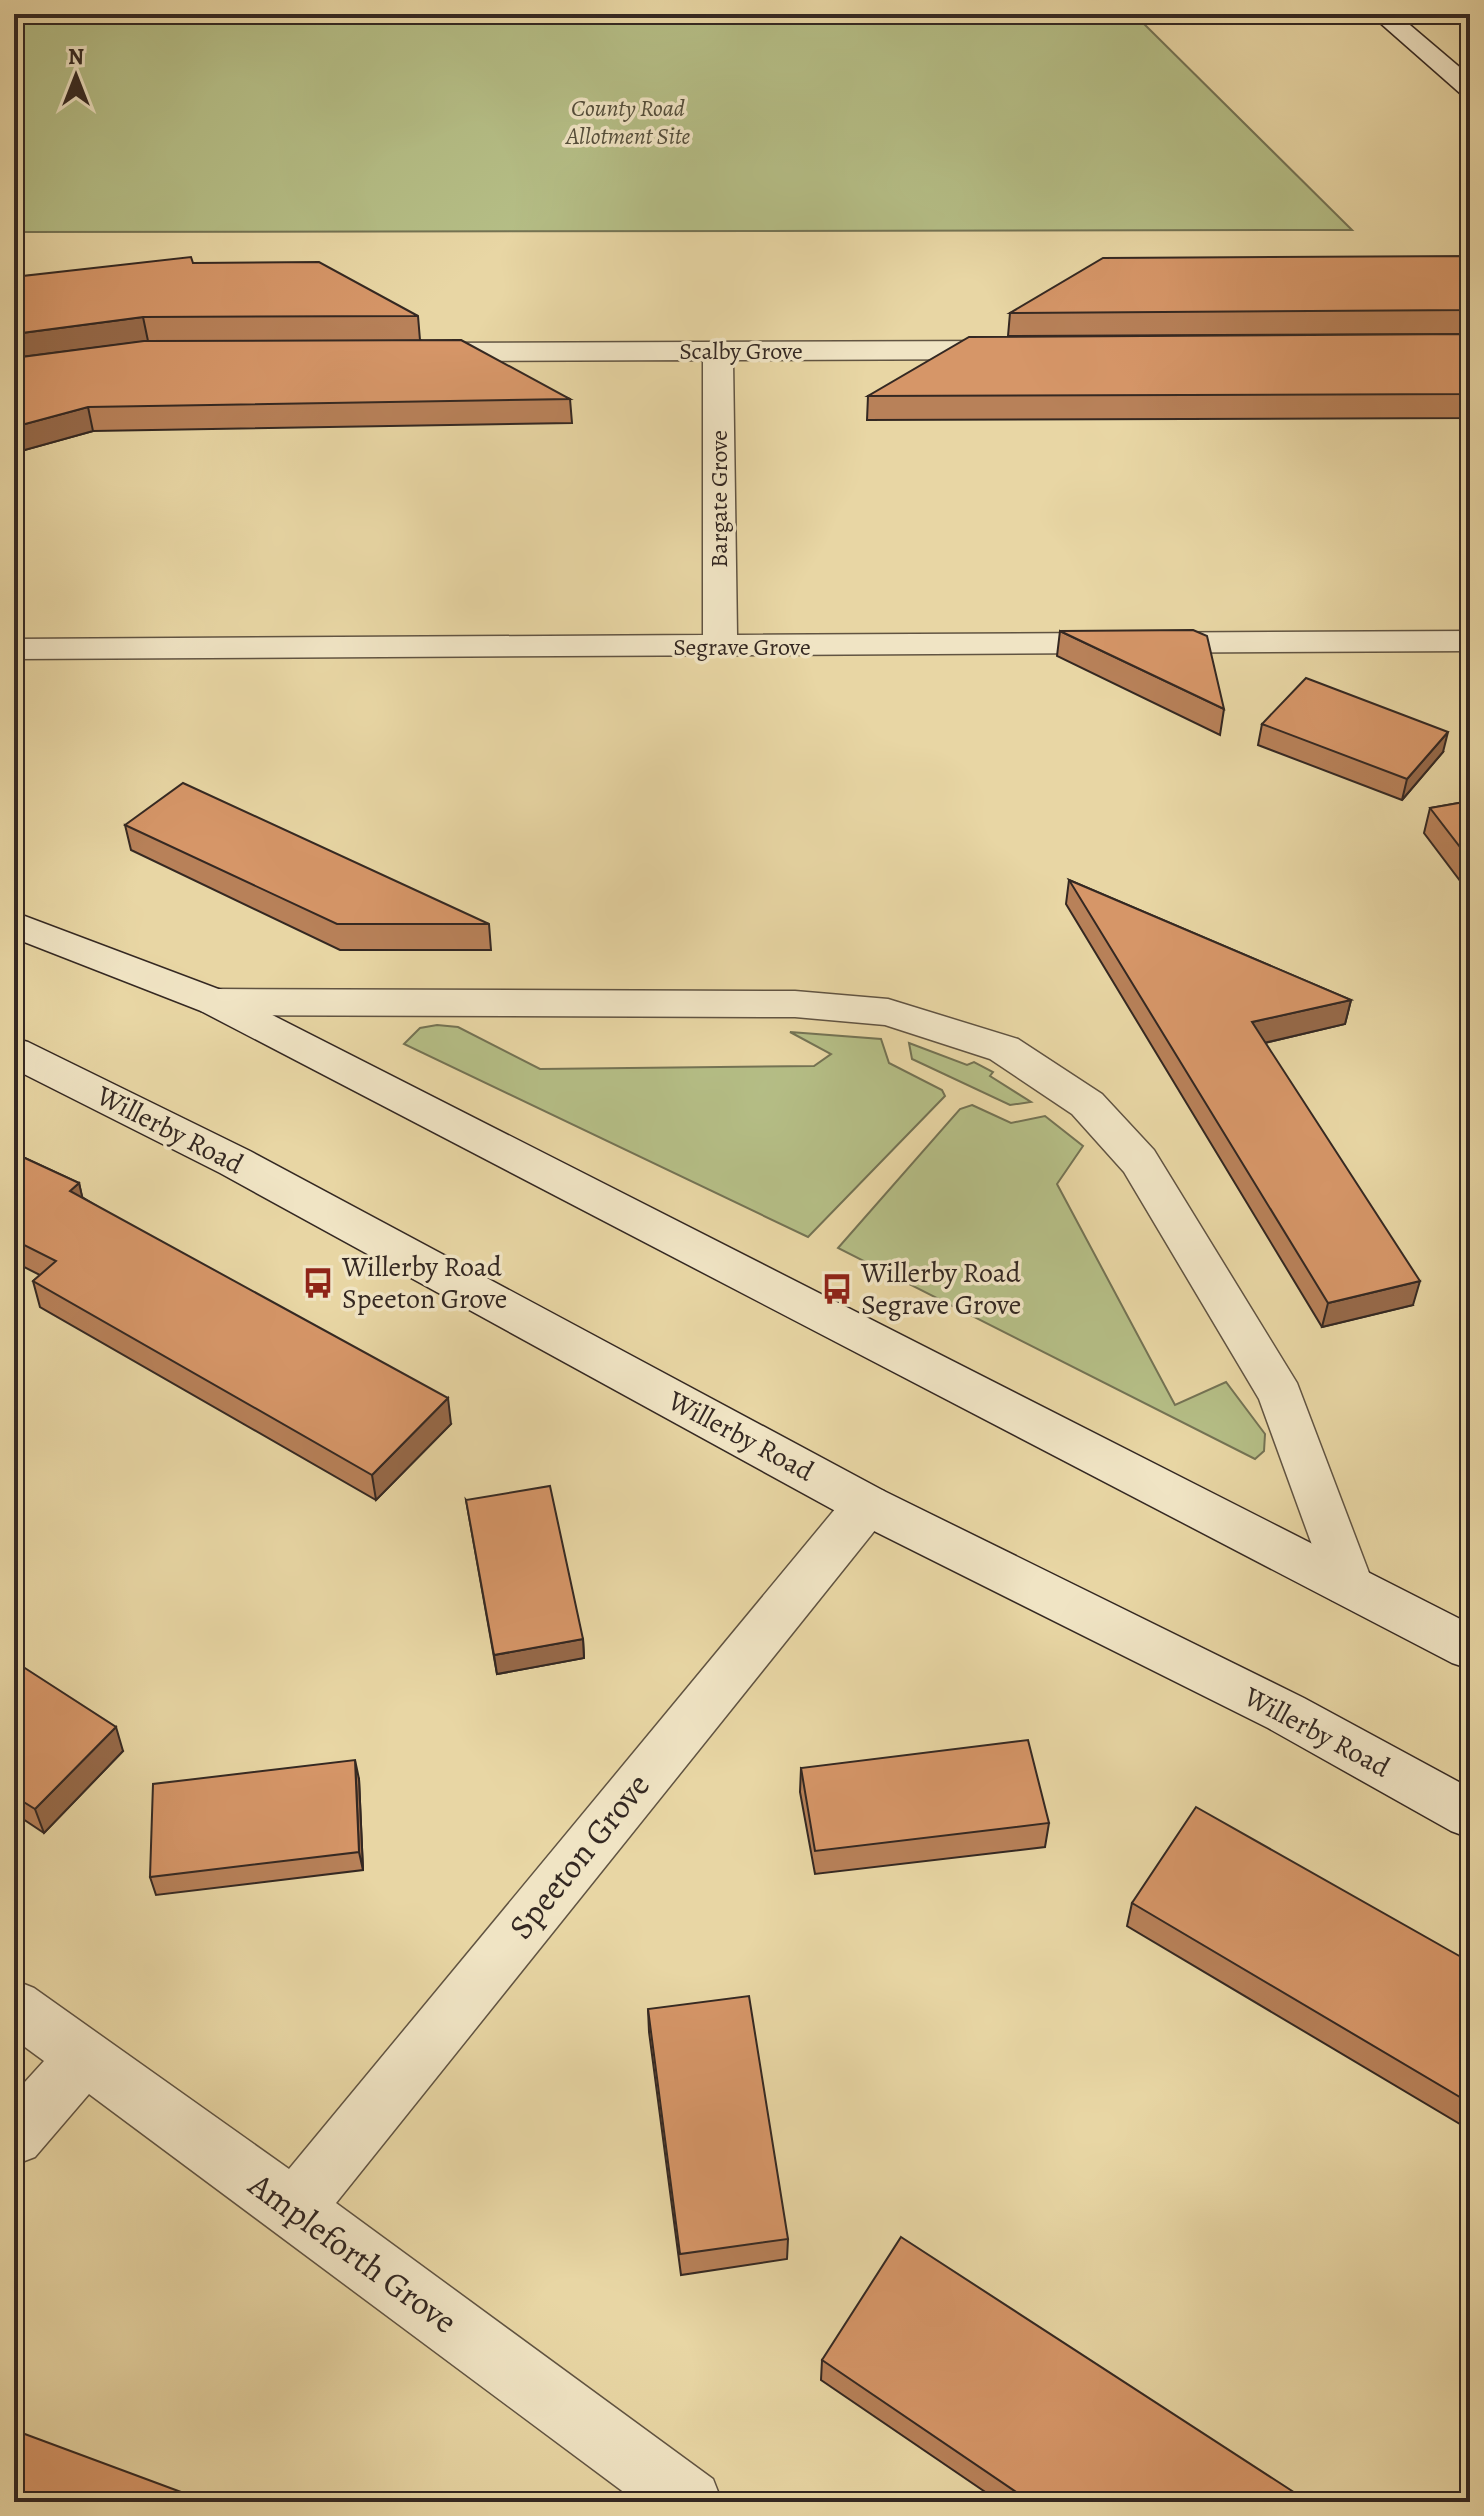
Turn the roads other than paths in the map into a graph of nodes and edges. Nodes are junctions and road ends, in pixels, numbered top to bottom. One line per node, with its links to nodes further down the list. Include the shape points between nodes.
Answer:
1 (1382, 14): 2 (street)
2 (1470, 89)
3 (1032, 350): 4 (street, Scalby Grove)
4 (718, 351): 5 (street, Scalby Grove); 7 (street, Bargate Grove)
5 (401, 352)
6 (1466, 646): 7 (street, Segrave Grove)
7 (720, 647): 8 (street, Segrave Grove)
8 (14, 649)
9 (14, 924): 10 (street)
10 (215, 1002): 13 (street); 13 (street, via 795,1004 888,1012 1004,1049 1087,1104 1139,1161 1281,1396)
11 (14, 1052): 12 (street, Willerby Road, via 235,1162)
12 (867, 1505): 15 (street, Willerby Road, via 1286,1713); 19 (street, Speeton Grove)
13 (1349, 1586): 14 (street)
14 (1470, 1648)
15 (1470, 1815)
16 (14, 2006): 17 (street, Ampleforth Grove)
17 (83, 2058): 18 (street); 19 (street, Ampleforth Grove)
18 (14, 2137)
19 (294, 2208): 20 (street, Ampleforth Grove)
20 (690, 2502)

